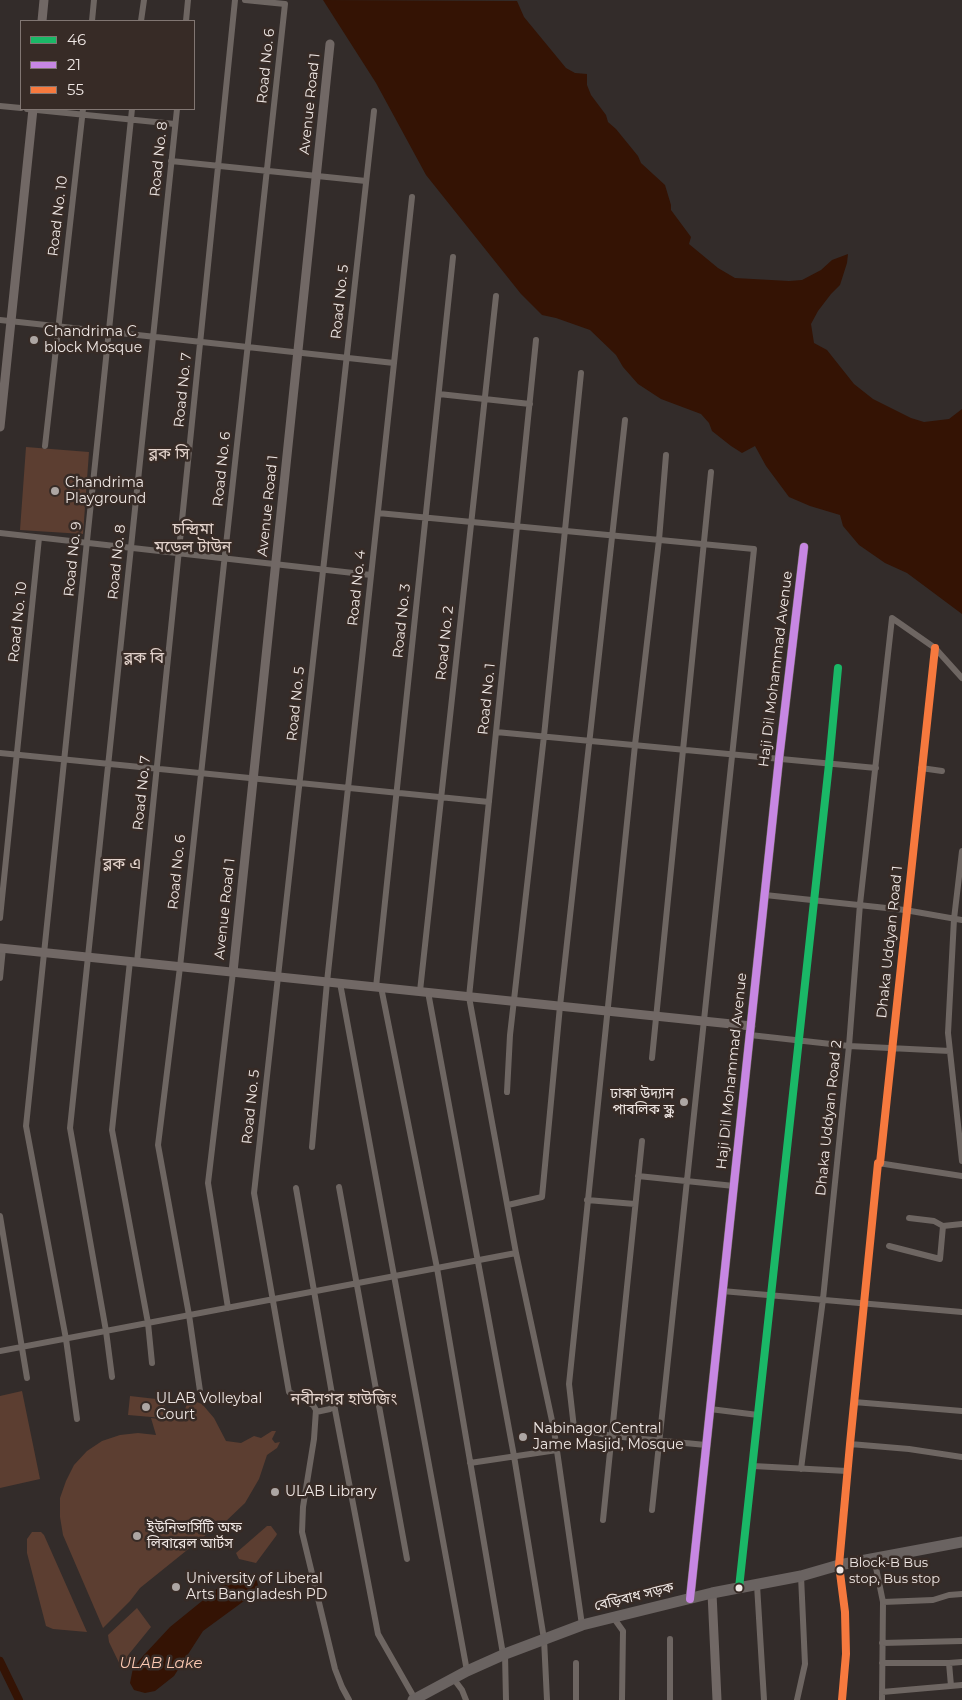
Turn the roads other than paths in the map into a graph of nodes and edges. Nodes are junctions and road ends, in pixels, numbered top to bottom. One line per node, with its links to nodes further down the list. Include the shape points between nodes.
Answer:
1 (44, 0): 7 (street)
2 (94, 0): 8 (street)
3 (144, 0): 9 (street)
4 (188, 0): 10 (street)
5 (235, 0): 23 (street, Road No. 7)
6 (245, 0): 24 (street, Road No. 6, via 285,4)
7 (42, 20)
8 (92, 20)
9 (141, 20)
10 (186, 20)
11 (330, 44): 25 (street, Avenue Road 1)
12 (0, 106): 13 (street)
13 (20, 108)
14 (33, 110): 31 (street)
15 (50, 110): 19 (street)
16 (132, 110): 20 (street, Road No. 9)
17 (177, 110): 21 (street, Road No. 8)
18 (374, 111): 26 (street, Road No. 5)
19 (83, 112): 20 (street); 32 (street, Road No. 10)
20 (131, 120): 21 (street); 33 (street, Road No. 9)
21 (175, 124): 22 (street, Road No. 8)
22 (171, 161): 23 (street); 34 (street, Road No. 8)
23 (218, 166): 24 (street); 36 (street, Road No. 7)
24 (267, 171): 25 (street); 37 (street, Road No. 6)
25 (316, 176): 26 (street); 38 (street, Avenue Road 1)
26 (366, 181): 39 (street, Road No. 5)
27 (412, 197): 40 (street, Road No. 4)
28 (453, 257): 42 (street, Road No. 3)
29 (496, 296): 43 (street, Road No. 2)
30 (0, 320): 31 (street)
31 (11, 321): 32 (street); 46 (street)
32 (58, 326): 33 (street); 47 (street, Road No. 10)
33 (109, 332): 34 (street); 59 (street, Road No. 9)
34 (153, 337): 36 (street); 62 (street, Road No. 8)
35 (536, 340): 44 (street, Road No. 1)
36 (200, 342): 37 (street); 63 (street, Road No. 7)
37 (248, 347): 38 (street); 64 (street, Road No. 6)
38 (298, 353): 39 (street); 65 (street, Avenue Road 1)
39 (347, 358): 40 (street); 66 (street, Road No. 5)
40 (394, 363): 50 (street, Road No. 4)
41 (581, 373): 54 (street)
42 (439, 394): 43 (street); 51 (street, Road No. 3)
43 (485, 399): 44 (street); 52 (street, Road No. 2)
44 (530, 404): 53 (street, Road No. 1)
45 (625, 420): 56 (street)
46 (0, 428)
47 (45, 446)
48 (666, 455): 58 (street)
49 (711, 472): 60 (street)
50 (378, 513): 51 (street); 67 (street, Road No. 4)
51 (426, 518): 52 (street); 91 (street, Road No. 3)
52 (471, 522): 53 (street); 92 (street, Road No. 2)
53 (517, 526): 54 (street); 71 (street, Road No. 1)
54 (564, 531): 56 (street); 72 (street)
55 (0, 533): 57 (street)
56 (613, 536): 58 (street); 73 (street)
57 (39, 538): 59 (street); 78 (street, Road No. 10)
58 (659, 540): 60 (street); 74 (street)
59 (87, 543): 62 (street); 80 (street, Road No. 9)
60 (704, 544): 75 (street); 77 (street, via 754,549)
61 (804, 547): 79 (street, Haji Dil Mohammad Avenue)
62 (131, 548): 63 (street); 81 (street, Road No. 8)
63 (179, 554): 64 (street); 85 (street, Road No. 7)
64 (224, 559): 65 (street); 87 (street, Road No. 6)
65 (276, 564): 66 (street); 88 (street, Avenue Road 1)
66 (323, 570): 67 (street); 89 (street, Road No. 5)
67 (371, 575): 90 (street, Road No. 4)
68 (934, 648): 70 (street); 83 (street, Dhaka Uddyan Road 2, via 892,618); 84 (street, Dhaka Uddyan Road 1)
69 (838, 668): 82 (street)
70 (962, 678)
71 (496, 732): 72 (street); 93 (street, Road No. 1)
72 (544, 736): 73 (street); 115 (street)
73 (590, 741): 74 (street); 116 (street)
74 (635, 745): 75 (street); 117 (street)
75 (683, 750): 77 (street); 118 (street)
76 (0, 753): 78 (street)
77 (732, 754): 79 (street); 119 (street)
78 (17, 755): 80 (street); 99 (street, Road No. 10)
79 (779, 759): 82 (street); 95 (street, Haji Dil Mohammad Avenue)
80 (65, 760): 81 (street); 103 (street, Road No. 9)
81 (109, 764): 85 (street); 104 (street, Road No. 8)
82 (829, 764): 83 (street); 96 (street)
83 (876, 768): 97 (street, Dhaka Uddyan Road 2)
84 (921, 768): 86 (street); 98 (street, Dhaka Uddyan Road 1)
85 (157, 769): 87 (street); 105 (street, Road No. 7)
86 (942, 771)
87 (201, 773): 88 (street); 106 (street, Road No. 6)
88 (253, 778): 89 (street); 107 (street, Avenue Road 1)
89 (300, 783): 90 (street); 108 (street, Road No. 5)
90 (348, 788): 91 (street); 110 (street, Road No. 4)
91 (396, 793): 92 (street); 112 (street, Road No. 3)
92 (441, 797): 93 (street); 113 (street, Road No. 2)
93 (489, 802): 114 (street, Road No. 1)
94 (962, 851): 100 (street)
95 (765, 895): 96 (street); 120 (street, Haji Dil Mohammad Avenue)
96 (814, 900): 97 (street); 121 (street)
97 (860, 904): 98 (street); 122 (street, Dhaka Uddyan Road 2)
98 (906, 910): 100 (street); 123 (street, Dhaka Uddyan Road 1)
99 (0, 918)
100 (954, 919): 101 (street); 124 (street, via 948,1033)
101 (962, 920)
102 (2, 948): 103 (street); 109 (street)
103 (45, 952): 104 (street); 161 (street, Road No. 9, via 26,1126)
104 (89, 957): 105 (street); 160 (street, Road No. 8, via 70,1128)
105 (134, 962): 106 (street); 159 (street, Road No. 7, via 112,1130)
106 (180, 966): 107 (street); 158 (street, Road No. 6, via 158,1145)
107 (233, 972): 108 (street); 156 (street, via 208,1183)
108 (278, 977): 110 (street); 154 (street, Road No. 5, via 254,1193)
109 (0, 978)
110 (327, 982): 111 (street); 128 (street, Road No. 4)
111 (340, 983): 112 (street); 148 (street)
112 (378, 987): 113 (street); 147 (street, Road No. 3)
113 (424, 992): 114 (street); 146 (street, Road No. 2)
114 (469, 996): 115 (street); 139 (street, Road No. 1)
115 (514, 1001): 116 (street); 126 (street)
116 (560, 1006): 117 (street); 139 (street, via 542,1197)
117 (607, 1011): 118 (street); 137 (street)
118 (656, 1016): 119 (street); 125 (street)
119 (704, 1021): 120 (street); 133 (street)
120 (751, 1031): 121 (street); 134 (street, Haji Dil Mohammad Avenue)
121 (799, 1040): 122 (street); 152 (street)
122 (849, 1046): 123 (street); 153 (street, Dhaka Uddyan Road 2)
123 (892, 1049): 124 (street); 130 (street, Dhaka Uddyan Road 1)
124 (950, 1051): 129 (street)
125 (652, 1058)
126 (507, 1092)
127 (642, 1141): 131 (street)
128 (312, 1147)
129 (962, 1161)
130 (878, 1163): 132 (street); 155 (street, Dhaka Uddyan Road 1)
131 (638, 1176): 133 (street); 138 (street)
132 (962, 1176)
133 (687, 1181): 134 (street); 178 (street)
134 (734, 1186): 150 (street, Haji Dil Mohammad Avenue)
135 (339, 1187): 149 (street)
136 (296, 1188): 151 (street)
137 (587, 1200): 138 (street); 175 (street, via 569,1384)
138 (635, 1204): 177 (street)
139 (508, 1205): 145 (street, Road No. 1)
140 (0, 1216): 162 (street)
141 (909, 1218): 143 (street, via 934,1221)
142 (962, 1224): 143 (street)
143 (943, 1226): 144 (street, via 940,1258)
144 (889, 1246)
145 (516, 1253): 146 (street); 176 (street, Road No. 1)
146 (478, 1260): 147 (street); 182 (street, Road No. 2)
147 (437, 1268): 148 (street); 184 (street, Road No. 3)
148 (393, 1276): 149 (street); 212 (street)
149 (356, 1284): 151 (street); 192 (street)
150 (722, 1291): 152 (street); 170 (street, Haji Dil Mohammad Avenue)
151 (314, 1292): 154 (street); 169 (street)
152 (772, 1295): 153 (street); 173 (street)
153 (823, 1299): 155 (street); 186 (street, Dhaka Uddyan Road 2)
154 (272, 1300): 156 (street); 172 (street, Road No. 5, via 289,1392 313,1406)
155 (864, 1304): 157 (street); 168 (street, Dhaka Uddyan Road 1)
156 (228, 1308): 158 (street)
157 (962, 1312)
158 (189, 1315): 159 (street); 167 (street, Road No. 6)
159 (148, 1323): 160 (street); 164 (street, Road No. 7)
160 (106, 1331): 161 (street); 165 (street, Road No. 8)
161 (66, 1339): 162 (street); 174 (street, Road No. 9)
162 (22, 1347): 163 (street); 166 (street)
163 (0, 1352)
164 (152, 1363)
165 (112, 1377)
166 (27, 1378)
167 (200, 1392)
168 (854, 1402): 171 (street); 179 (street, Dhaka Uddyan Road 1)
169 (334, 1404): 172 (street, via 330,1409); 218 (street, via 378,1634)
170 (710, 1409): 173 (street); 180 (street, Haji Dil Mohammad Avenue)
171 (962, 1411)
172 (316, 1412): 217 (street, via 302,1532 335,1669)
173 (758, 1415): 185 (street)
174 (77, 1419)
175 (574, 1428): 176 (street); 177 (street)
176 (554, 1430): 181 (street, Road No. 1)
177 (612, 1436): 178 (street); 189 (street)
178 (659, 1440): 180 (street); 188 (street)
179 (850, 1444): 183 (street, via 909,1448); 187 (street, Dhaka Uddyan Road 1)
180 (706, 1445): 199 (street, Haji Dil Mohammad Avenue)
181 (557, 1450): 182 (street); 202 (street, Road No. 1)
182 (514, 1456): 184 (street); 203 (street, Road No. 2)
183 (962, 1457)
184 (470, 1463): 207 (street, Road No. 3)
185 (753, 1466): 186 (street); 196 (street)
186 (801, 1469): 187 (street)
187 (847, 1471): 193 (street, Dhaka Uddyan Road 1)
188 (652, 1510)
189 (603, 1520)
190 (962, 1542): 191 (highway, বেড়িবাধ সড়ক)
191 (874, 1558): 193 (highway, বেড়িবাধ সড়ক); 200 (street)
192 (407, 1560)
193 (839, 1565): 194 (highway, বেড়িবাধ সড়ক); 228 (street, Dhaka Uddyan Road 1, via 846,1654)
194 (800, 1576): 195 (highway, বেড়িবাধ সড়ক); 227 (street, via 805,1664)
195 (757, 1585): 196 (highway, বেড়িবাধ সড়ক); 226 (street)
196 (739, 1588): 197 (highway, বেড়িবাধ সড়ক)
197 (712, 1593): 199 (highway, বেড়িবাধ সড়ক); 225 (street)
198 (962, 1594): 200 (street, via 933,1600)
199 (690, 1599): 201 (highway, বেড়িবাধ সড়ক)
200 (883, 1602): 206 (street)
201 (613, 1617): 202 (highway, বেড়িবাধ সড়ক); 223 (street, via 623,1631)
202 (582, 1625): 203 (highway, বেড়িবাধ সড়ক)
203 (544, 1639): 207 (highway, বেড়িবাধ সড়ক); 221 (street, Road No. 2)
204 (670, 1639): 224 (street)
205 (962, 1642): 206 (street)
206 (882, 1643): 211 (street)
207 (504, 1654): 212 (highway, বেড়িবাধ সড়ক); 220 (street, Road No. 3)
208 (949, 1662): 209 (street); 211 (street); 215 (street)
209 (962, 1662)
210 (576, 1663): 222 (street)
211 (882, 1663): 216 (street)
212 (467, 1671): 213 (highway, বেড়িবাধ সড়ক)
213 (453, 1678): 218 (highway, বেড়িবাধ সড়ক); 219 (street)
214 (962, 1685): 215 (street)
215 (951, 1686): 216 (street)
216 (882, 1692): 229 (street)
217 (349, 1700)
218 (414, 1700)
219 (466, 1700)
220 (506, 1700)
221 (547, 1700)
222 (576, 1700)
223 (622, 1700)
224 (670, 1700)
225 (717, 1700)
226 (764, 1700)
227 (797, 1700)
228 (842, 1700)
229 (882, 1700)

